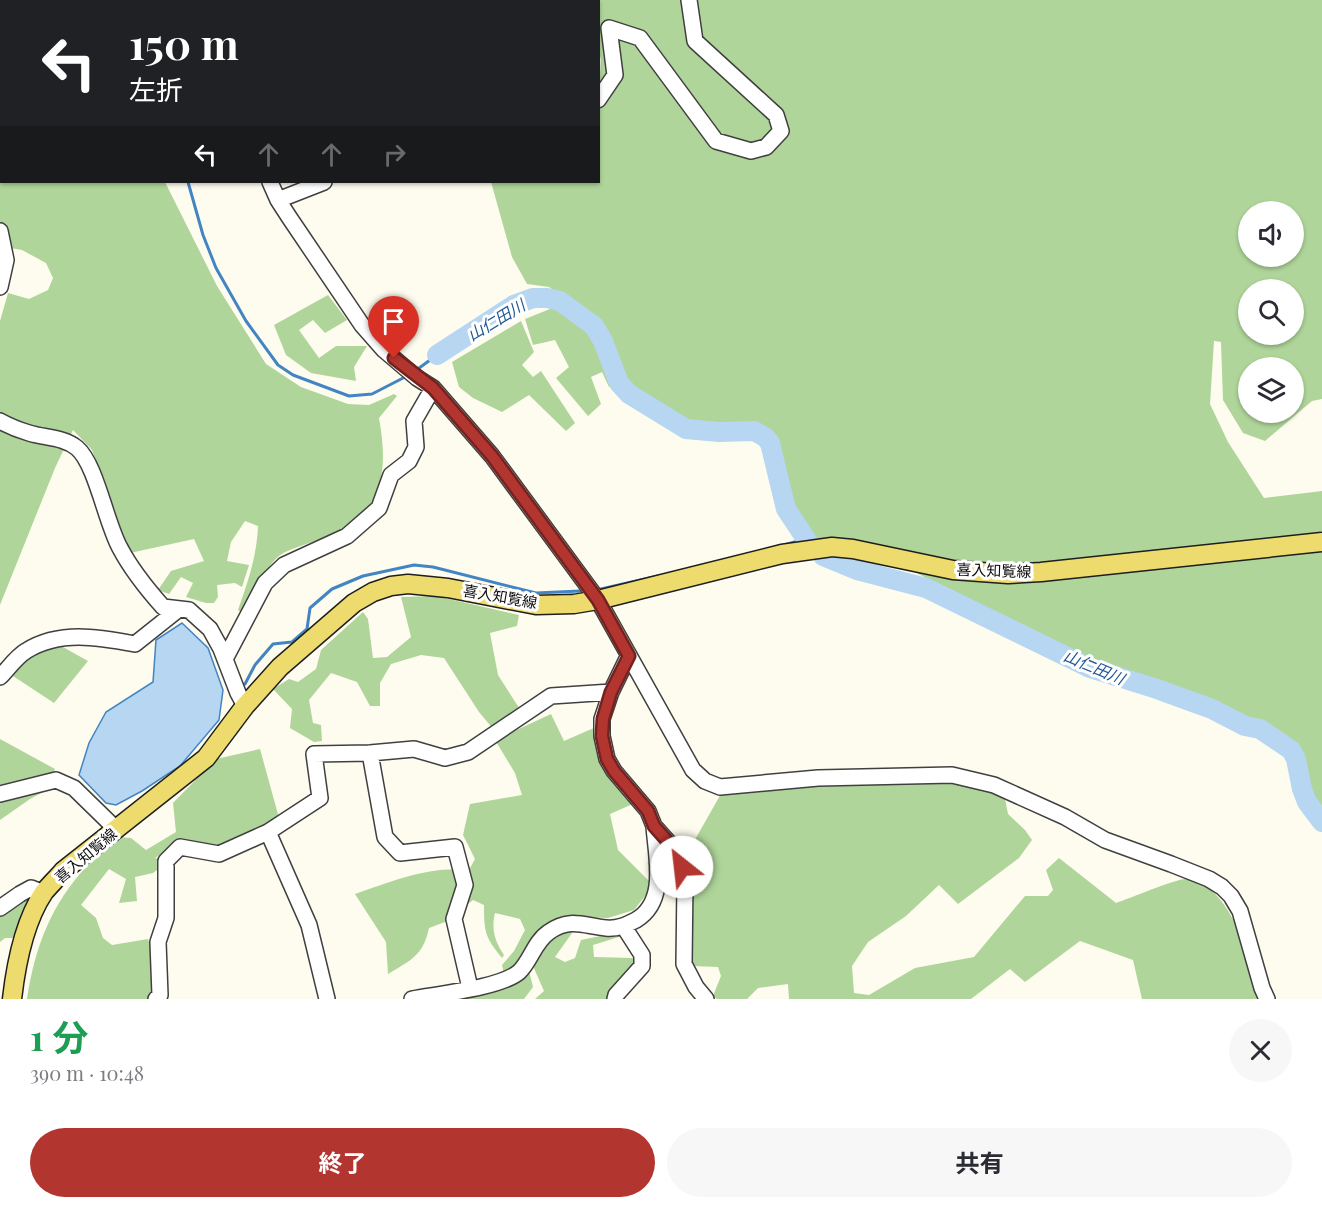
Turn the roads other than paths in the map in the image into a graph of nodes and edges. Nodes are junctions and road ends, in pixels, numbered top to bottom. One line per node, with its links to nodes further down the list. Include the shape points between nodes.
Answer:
1 (689, 0): 2 (street, via 695,41 776,115 781,130 766,147 751,151 716,141 640,38 609,28 615,75)
2 (600, 97)
3 (270, 183): 5 (street)
4 (321, 183): 5 (street)
5 (278, 200): 8 (street, via 362,325 384,350)
6 (0, 231): 7 (street, via 6,260)
7 (0, 287)
8 (433, 388): 11 (street, via 492,456); 14 (street, via 414,422 416,447 409,461 391,475 379,507 347,536 284,565 265,583)
9 (0, 421): 12 (street, via 30,434 67,441 78,449 88,461 120,548 163,607)
10 (1322, 542): 11 (main road, 喜入知覧線, via 1008,574 953,570 832,547 782,554)
11 (598, 600): 13 (street); 17 (main road, 喜入知覧線, via 536,605 448,588 391,586 354,603 280,667)
12 (179, 609): 14 (street, via 189,610 210,629); 15 (street, via 135,644 85,637 49,639 24,652)
13 (629, 656): 16 (street); 33 (street, via 693,770 720,787 818,778 952,775 994,786 1065,817 1105,840 1209,879 1231,896 1240,911)
14 (225, 659): 17 (street)
15 (0, 677)
16 (611, 692): 18 (street, via 551,696 468,752 445,758 414,748); 20 (street, via 603,719 607,759 648,811)
17 (246, 706): 21 (main road, 喜入知覧線, via 206,758)
18 (370, 753): 22 (street, via 314,754 320,798); 26 (street, via 386,837 400,853 455,846 465,885 454,919)
19 (0, 794): 21 (street, via 56,780 74,788)
20 (654, 826): 25 (street, via 658,885 654,901 644,915); 32 (street, via 678,853 685,881 684,964)
21 (117, 830): 23 (main road, 喜入知覧線, via 63,871)
22 (268, 832): 28 (street, via 219,854 180,848 166,861 166,918 158,942 160,995); 29 (street, via 309,925)
23 (44, 893): 24 (street, via 31,888); 27 (main road, 喜入知覧線, via 29,922)
24 (0, 908)
25 (624, 927): 26 (street, via 574,922 549,931 520,971 505,980); 31 (street, via 642,955 642,966)
26 (470, 988): 30 (street)
27 (12, 999)
28 (156, 999)
29 (327, 999)
30 (412, 999)
31 (615, 999)
32 (706, 999)
33 (1267, 999)

